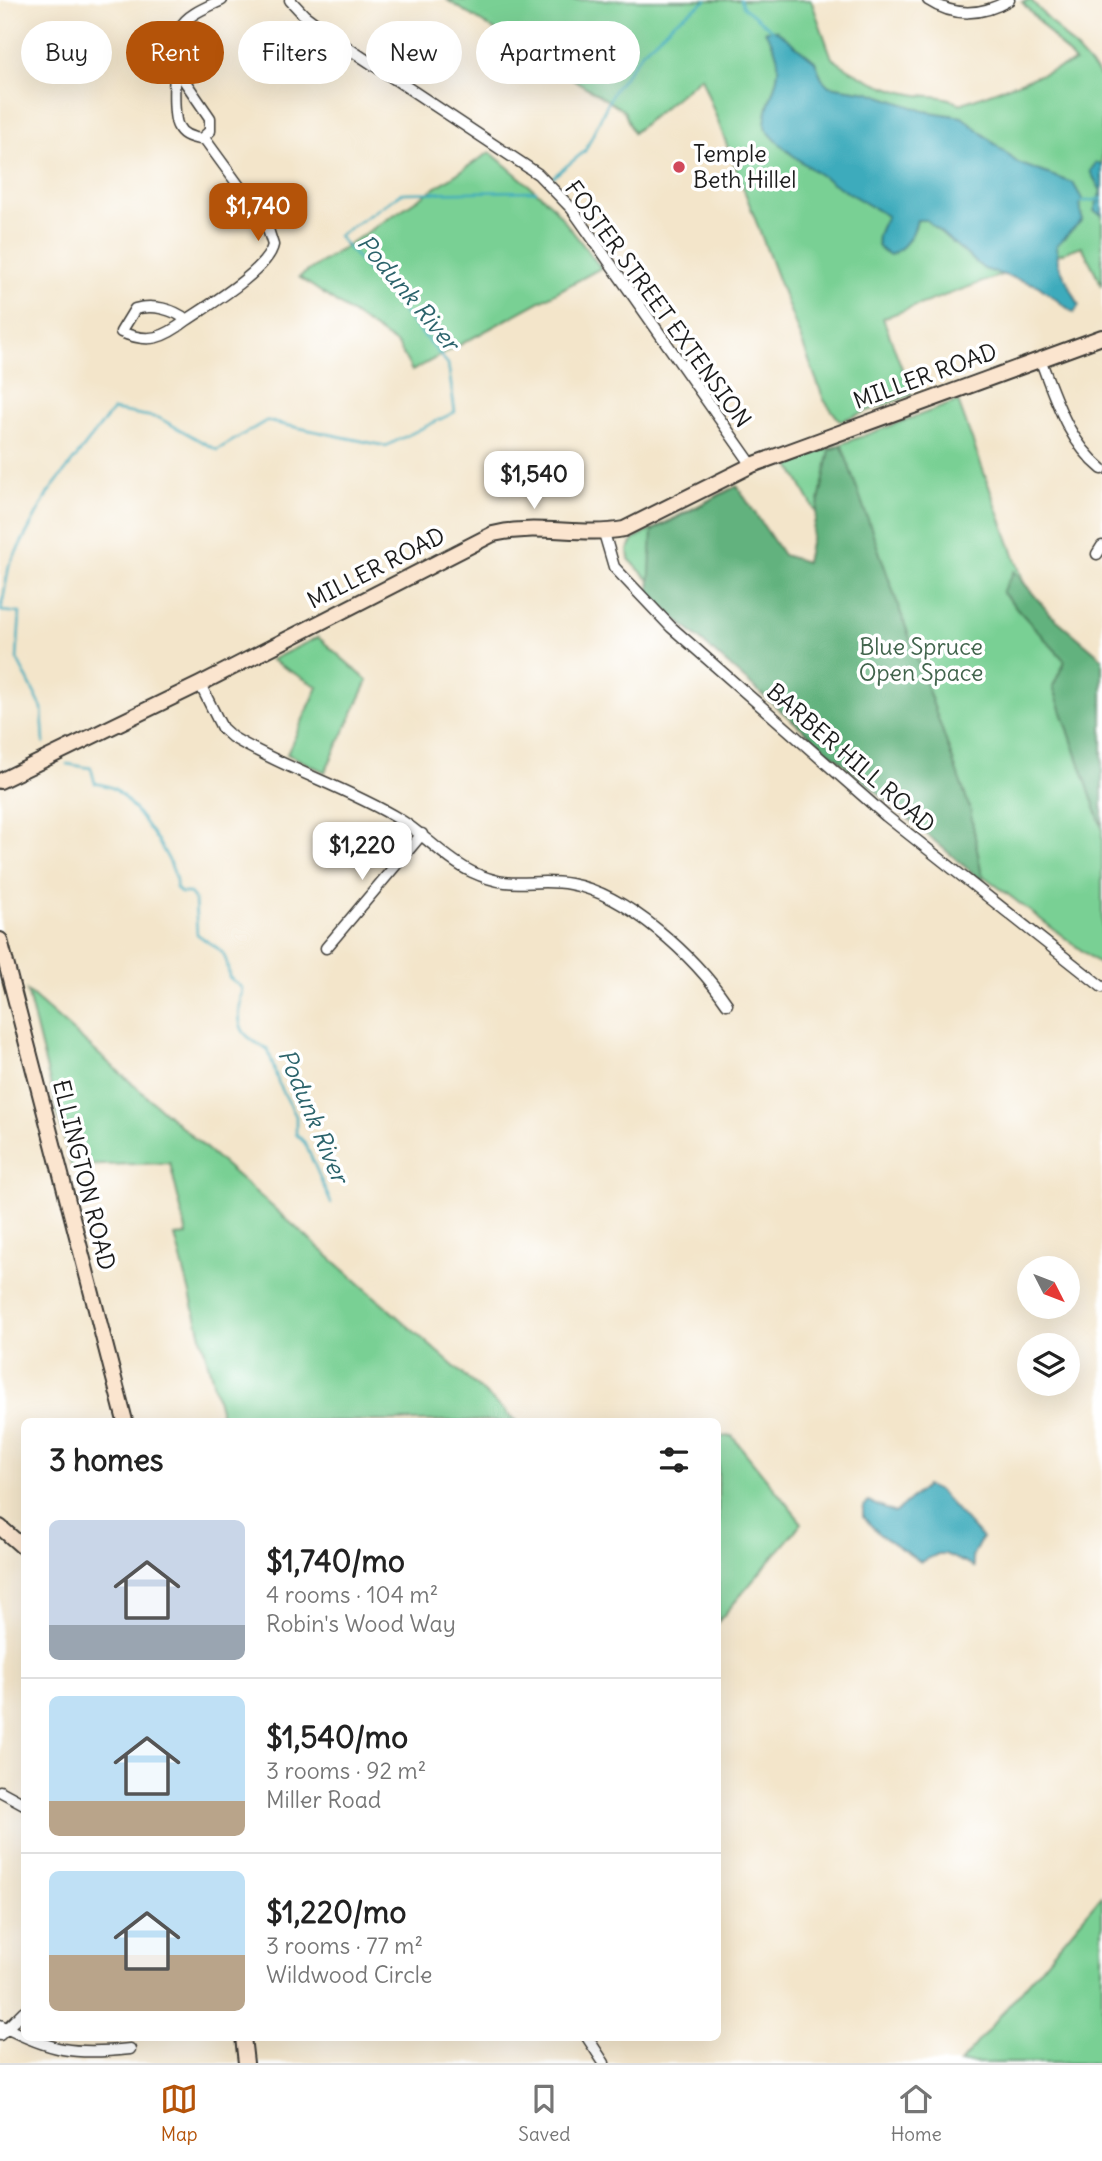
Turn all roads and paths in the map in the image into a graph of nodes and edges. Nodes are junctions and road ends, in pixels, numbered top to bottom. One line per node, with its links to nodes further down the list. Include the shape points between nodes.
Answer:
1 (222, 0): 5 (street)
2 (290, 0): 12 (street, FOSTER STREET EXTENSION, via 348,48 538,174 572,209)
3 (928, 0): 4 (street, via 962,14)
4 (1009, 0)
5 (188, 21)
6 (177, 84): 8 (street, via 177,125 192,138)
7 (187, 84): 8 (street, via 210,118 210,131)
8 (204, 138): 9 (street, via 267,223 273,245 265,262)
9 (187, 320): 9 (street, via 156,339 142,340 121,332 135,309 144,307)
10 (1102, 337): 11 (street, MILLER ROAD)
11 (1040, 359): 12 (street, MILLER ROAD); 13 (street, via 1070,433)
12 (752, 465): 14 (street, MILLER ROAD, via 643,522)
13 (1102, 469)
14 (604, 533): 15 (street, MILLER ROAD, via 526,528 494,534); 20 (street, BARBER HILL ROAD, via 614,567 671,627 886,816)
15 (200, 684): 16 (street, MILLER ROAD); 17 (street, via 222,728 232,737)
16 (0, 781)
17 (422, 834): 19 (street); 21 (street, via 469,871 503,884 568,883 623,905 709,977)
18 (0, 940): 22 (street, ELLINGTON ROAD)
19 (326, 948)
20 (1102, 988)
21 (727, 1004)
22 (124, 1418)
23 (0, 1527): 24 (street)
24 (21, 1545)
25 (0, 1791): 26 (street)
26 (21, 1802)
27 (21, 2013): 28 (street)
28 (2, 2029): 29 (street)
29 (21, 2037)
30 (29, 2041): 33 (street, via 61,2051)
31 (243, 2041): 34 (street)
32 (590, 2041): 35 (street)
33 (130, 2049)
34 (246, 2063)
35 (604, 2063)

